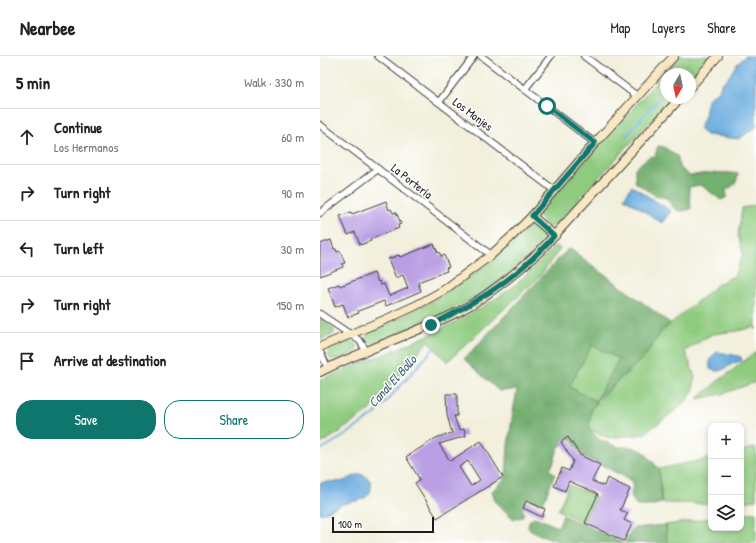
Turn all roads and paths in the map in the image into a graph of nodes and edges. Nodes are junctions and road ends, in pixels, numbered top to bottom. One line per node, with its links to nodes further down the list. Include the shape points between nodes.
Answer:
1 (378, 56): 11 (street, Los Monjes)
2 (474, 56): 11 (street)
3 (481, 56): 9 (street)
4 (551, 56): 9 (street)
5 (584, 56): 10 (street)
6 (674, 56): 10 (street)
7 (718, 56): 8 (street)
8 (696, 80)
9 (525, 89): 14 (street)
10 (637, 96): 14 (street)
11 (439, 102): 16 (street, Los Monjes)
12 (675, 104): 19 (street)
13 (320, 125): 15 (street, La Portería)
14 (595, 143): 16 (street)
15 (378, 169): 17 (street); 20 (street, La Portería)
16 (554, 190): 18 (street)
17 (320, 213)
18 (532, 216): 19 (street); 20 (street)
19 (554, 236): 25 (street, via 517,273 482,298 431,325)
20 (490, 255): 22 (street, via 444,290)
21 (320, 314): 22 (street)
22 (350, 334): 23 (street); 25 (street, via 360,341)
23 (320, 347)
24 (320, 352): 26 (street)
25 (367, 352): 26 (street)
26 (328, 368): 27 (street)
27 (320, 372)

